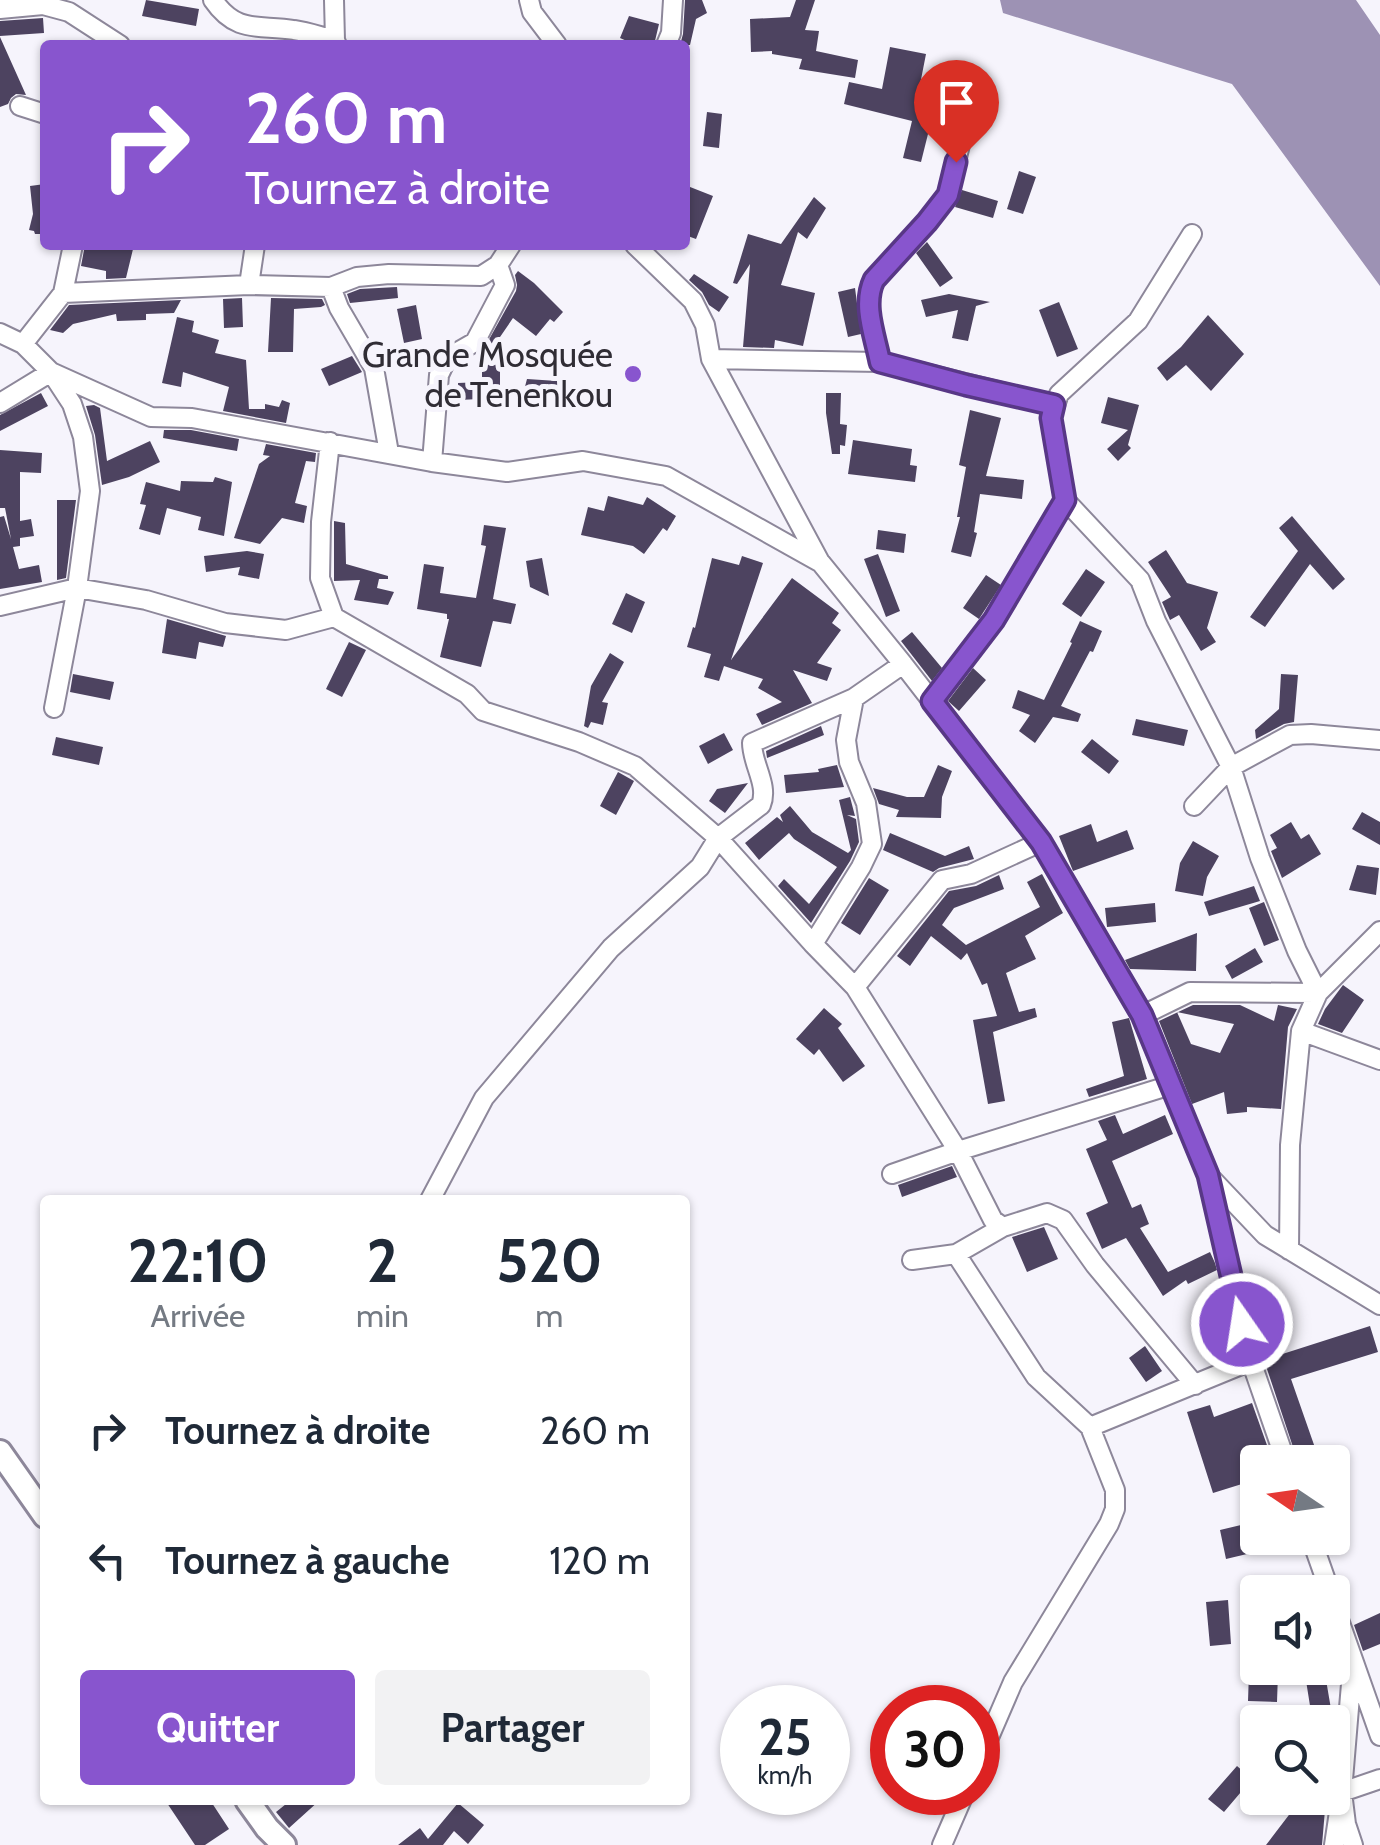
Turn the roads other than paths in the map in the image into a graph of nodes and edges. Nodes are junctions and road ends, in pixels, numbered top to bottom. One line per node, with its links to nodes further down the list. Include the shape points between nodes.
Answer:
1 (214, 0): 8 (street, via 242,26)
2 (334, 0): 9 (street)
3 (529, 0): 10 (street)
4 (673, 0): 11 (street)
5 (41, 3): 6 (street); 7 (street)
6 (0, 9)
7 (112, 40)
8 (326, 40)
9 (336, 40)
10 (553, 40)
11 (668, 40)
12 (972, 96): 27 (street, via 948,195 869,290)
13 (20, 106): 14 (street)
14 (40, 112)
15 (1192, 234): 30 (street, via 1138,321)
16 (71, 250): 23 (street)
17 (253, 250): 21 (street)
18 (508, 250): 20 (street)
19 (640, 250): 26 (street, via 693,302)
20 (498, 265): 22 (street, via 481,276 389,274); 33 (street, via 505,285 475,342 448,358 438,375)
21 (250, 284): 22 (street); 23 (street)
22 (331, 287): 32 (street, via 374,368)
23 (63, 292): 25 (street)
24 (0, 333): 25 (street)
25 (23, 344): 28 (street)
26 (711, 360): 27 (street); 35 (street)
27 (880, 362): 30 (street)
28 (51, 372): 29 (street); 31 (street, via 151,417); 36 (street, via 78,420 90,491)
29 (0, 403)
30 (1054, 405): 34 (street)
31 (330, 442): 32 (street); 38 (street, via 320,578)
32 (389, 453): 33 (street)
33 (432, 462): 35 (street, via 507,472 583,461 666,476)
34 (1065, 500): 41 (street, via 994,620); 44 (street, via 1140,580)
35 (820, 563): 39 (street)
36 (77, 588): 37 (street); 38 (street, via 225,623 286,630); 42 (street)
37 (0, 606)
38 (334, 616): 46 (street, via 483,710 634,766)
39 (903, 664): 40 (street); 41 (street)
40 (854, 698): 46 (street, via 752,742 764,798); 49 (street, via 846,740 872,844)
41 (932, 701): 47 (street)
42 (54, 708)
43 (1380, 740): 44 (street, via 1290,736)
44 (1231, 767): 45 (street); 51 (street, via 1260,858)
45 (1194, 806)
46 (718, 838): 49 (street); 59 (street, via 700,867 611,948 484,1098)
47 (1041, 842): 50 (street, via 942,880); 52 (street)
48 (1380, 932): 51 (street)
49 (812, 944): 50 (street)
50 (855, 987): 56 (street)
51 (1318, 994): 52 (street, via 1190,992); 53 (street)
52 (1142, 1015): 55 (street)
53 (1302, 1032): 54 (street); 61 (street, via 1290,1144)
54 (1380, 1060)
55 (1172, 1085): 56 (street); 58 (street)
56 (958, 1150): 57 (street); 60 (street)
57 (892, 1174)
58 (1208, 1175): 61 (street, via 1265,1235); 65 (street)
59 (433, 1195)
60 (1003, 1226): 62 (street); 66 (street, via 1047,1213 1063,1220)
61 (1289, 1250): 64 (street)
62 (956, 1254): 63 (street); 67 (street, via 1036,1377)
63 (912, 1260)
64 (1380, 1305)
65 (1251, 1361): 66 (street); 68 (street)
66 (1196, 1385): 67 (street)
67 (1090, 1427): 74 (street, via 1115,1490 1115,1509)
68 (1280, 1445)
69 (0, 1452): 70 (main road)
70 (40, 1509)
71 (1350, 1651): 72 (street)
72 (1353, 1660): 73 (street); 75 (street)
73 (1349, 1705)
74 (1000, 1712)
75 (1380, 1736)
76 (1380, 1779): 77 (street)
77 (1350, 1789)
78 (250, 1805): 82 (main road)
79 (955, 1815): 83 (street)
80 (1339, 1815): 84 (street)
81 (1345, 1815): 85 (street)
82 (284, 1845)
83 (942, 1845)
84 (1334, 1845)
85 (1353, 1845)

